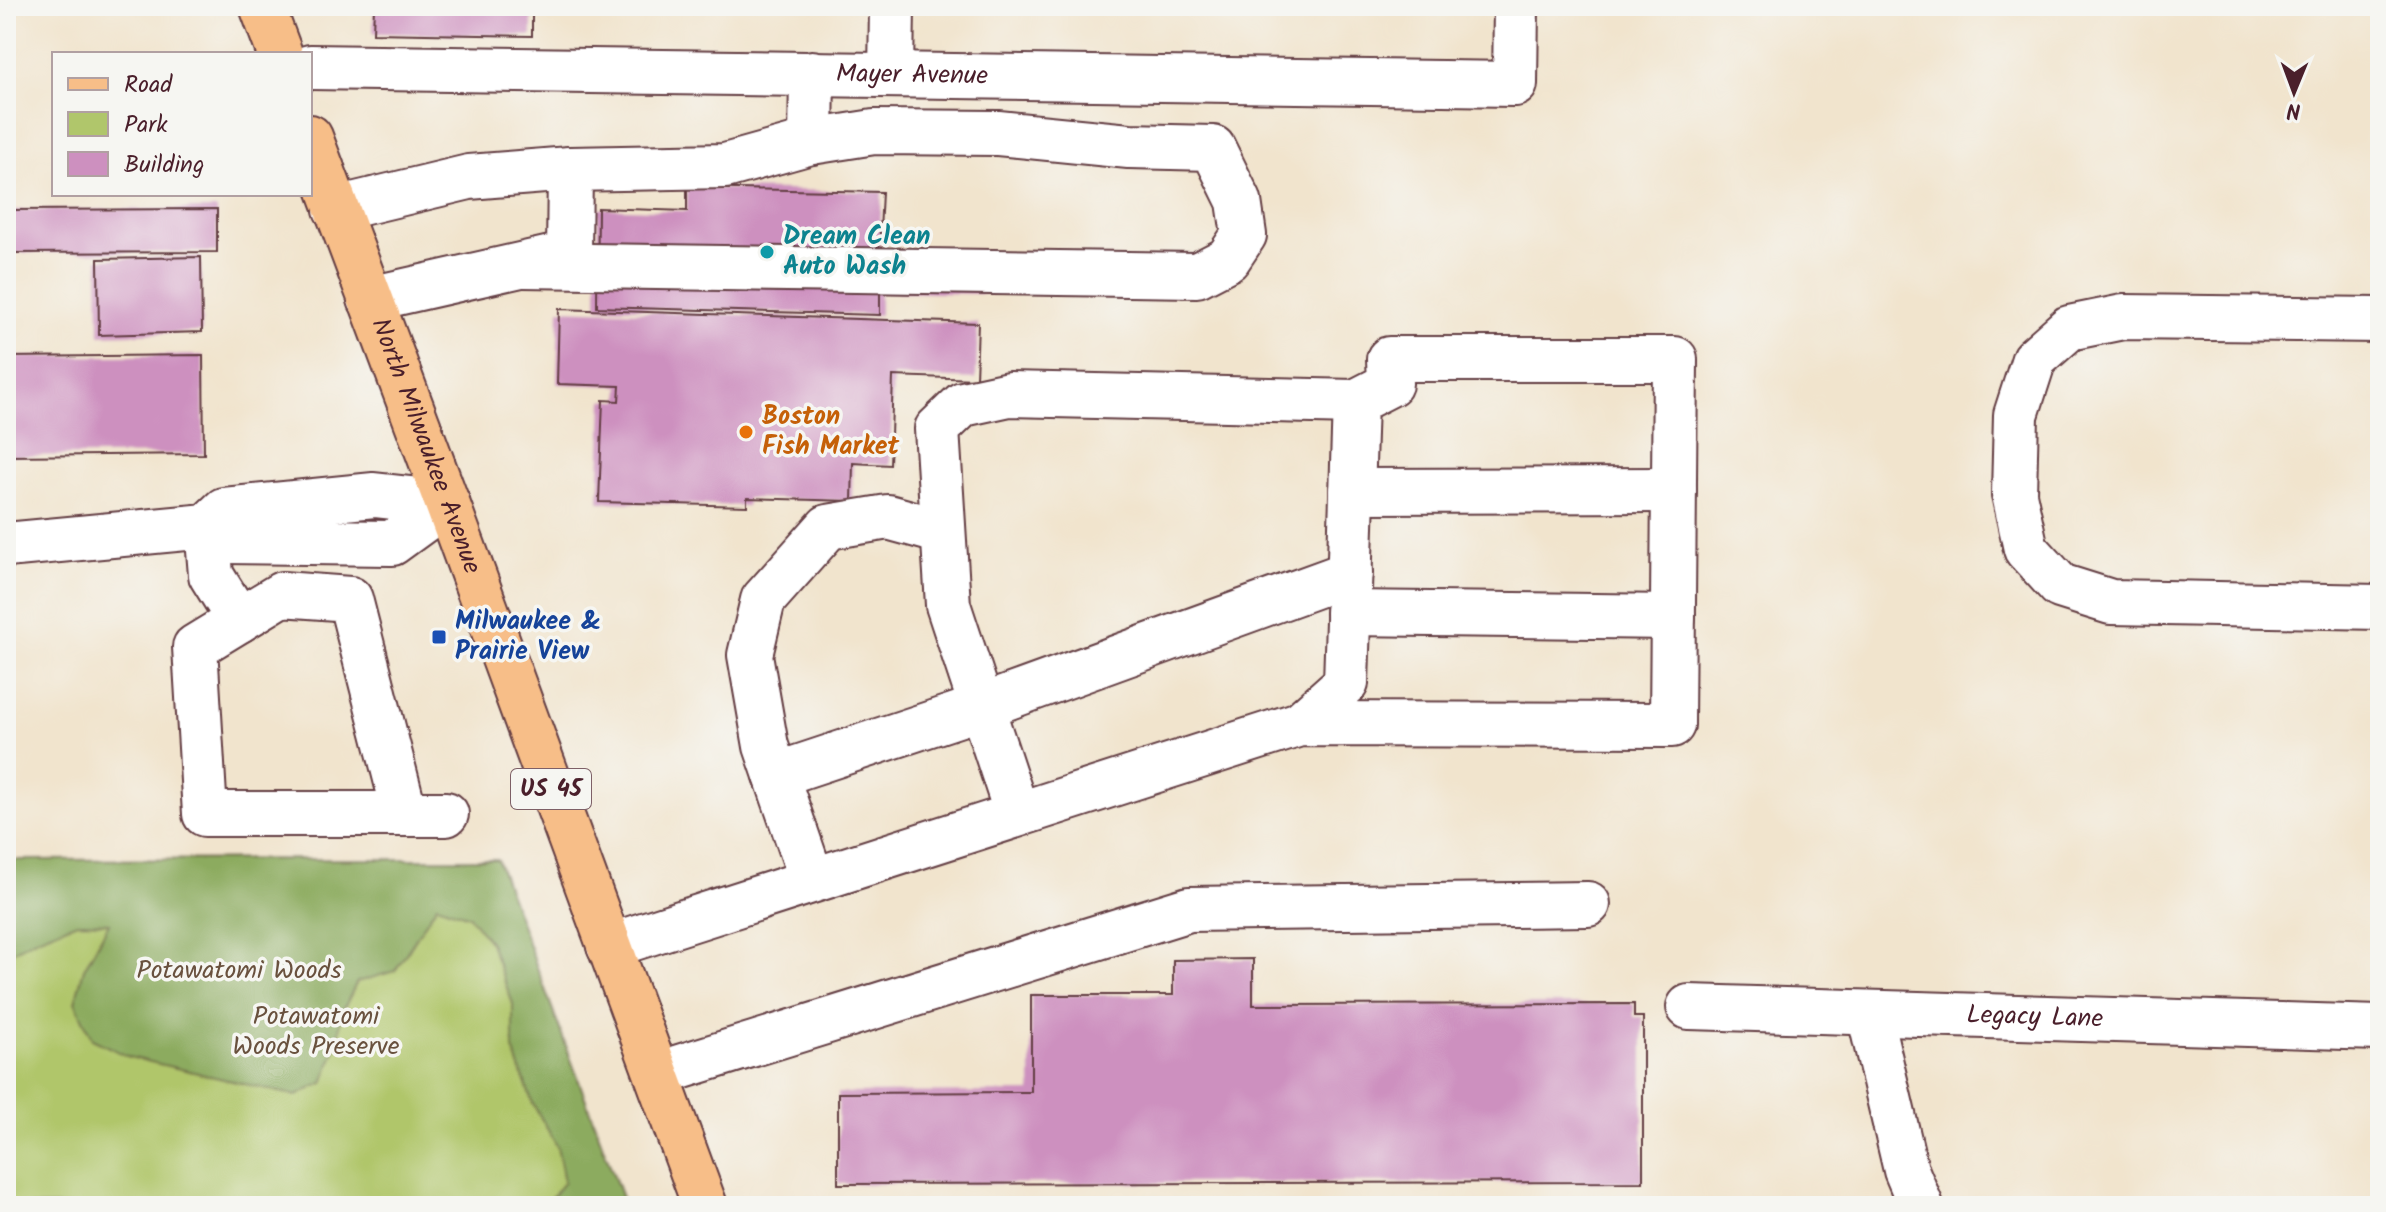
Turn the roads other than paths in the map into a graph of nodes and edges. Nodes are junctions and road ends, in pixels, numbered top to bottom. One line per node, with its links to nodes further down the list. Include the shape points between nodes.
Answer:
1 (262, 6): 4 (main road)
2 (892, 6): 7 (street)
3 (1516, 6): 7 (street, Mayer Avenue, via 1515,84)
4 (279, 52)
5 (312, 67): 6 (street, Mayer Avenue)
6 (812, 73): 7 (street, Mayer Avenue); 8 (street)
7 (891, 75)
8 (811, 142): 10 (street, via 725,166); 12 (street, via 874,132 998,133 1213,148 1239,201 1244,235 1228,259 1197,275)
9 (312, 143): 11 (main road, North Milwaukee Avenue / US 45)
10 (570, 169): 11 (street, via 469,177); 12 (street, via 569,254)
11 (336, 209): 13 (main road, North Milwaukee Avenue / US 45)
12 (523, 265): 13 (street)
13 (370, 299): 18 (main road, North Milwaukee Avenue / US 45)
14 (2380, 320): 23 (street, via 2123,317 2069,328 2034,359 2016,415 2014,494 2026,549 2060,586 2111,602)
15 (1355, 402): 16 (street, via 1390,384 1389,359 1675,359); 17 (street); 20 (street, via 1009,394 963,404 937,429)
16 (1674, 490): 17 (street); 24 (street)
17 (1352, 491): 22 (street)
18 (447, 503): 19 (street, via 374,495 224,510); 32 (main road, North Milwaukee Avenue / US 45)
19 (207, 526): 21 (street); 25 (street, via 211,575)
20 (943, 532): 26 (street, via 948,605); 28 (street, via 888,517 828,527 763,600 750,655)
21 (6, 545)
22 (1349, 593): 24 (street); 26 (street); 27 (street, via 1346,683)
23 (2380, 607)
24 (1673, 617): 27 (street, via 1672,725)
25 (239, 620): 25 (street, via 195,647 205,814 425,814 350,599 282,594)
26 (981, 707): 28 (street); 29 (street)
27 (1300, 724): 29 (street)
28 (776, 775): 30 (street)
29 (1017, 814): 30 (street)
30 (812, 880): 32 (street)
31 (1588, 904): 36 (street, via 1189,909)
32 (609, 946): 36 (main road, North Milwaukee Avenue / US 45)
33 (1689, 1007): 34 (street, Legacy Lane)
34 (1869, 1013): 35 (street, Legacy Lane); 38 (street, via 1906,1170)
35 (2380, 1028)
36 (657, 1074): 37 (main road, North Milwaukee Avenue / US 45)
37 (705, 1206)
38 (1921, 1206)

